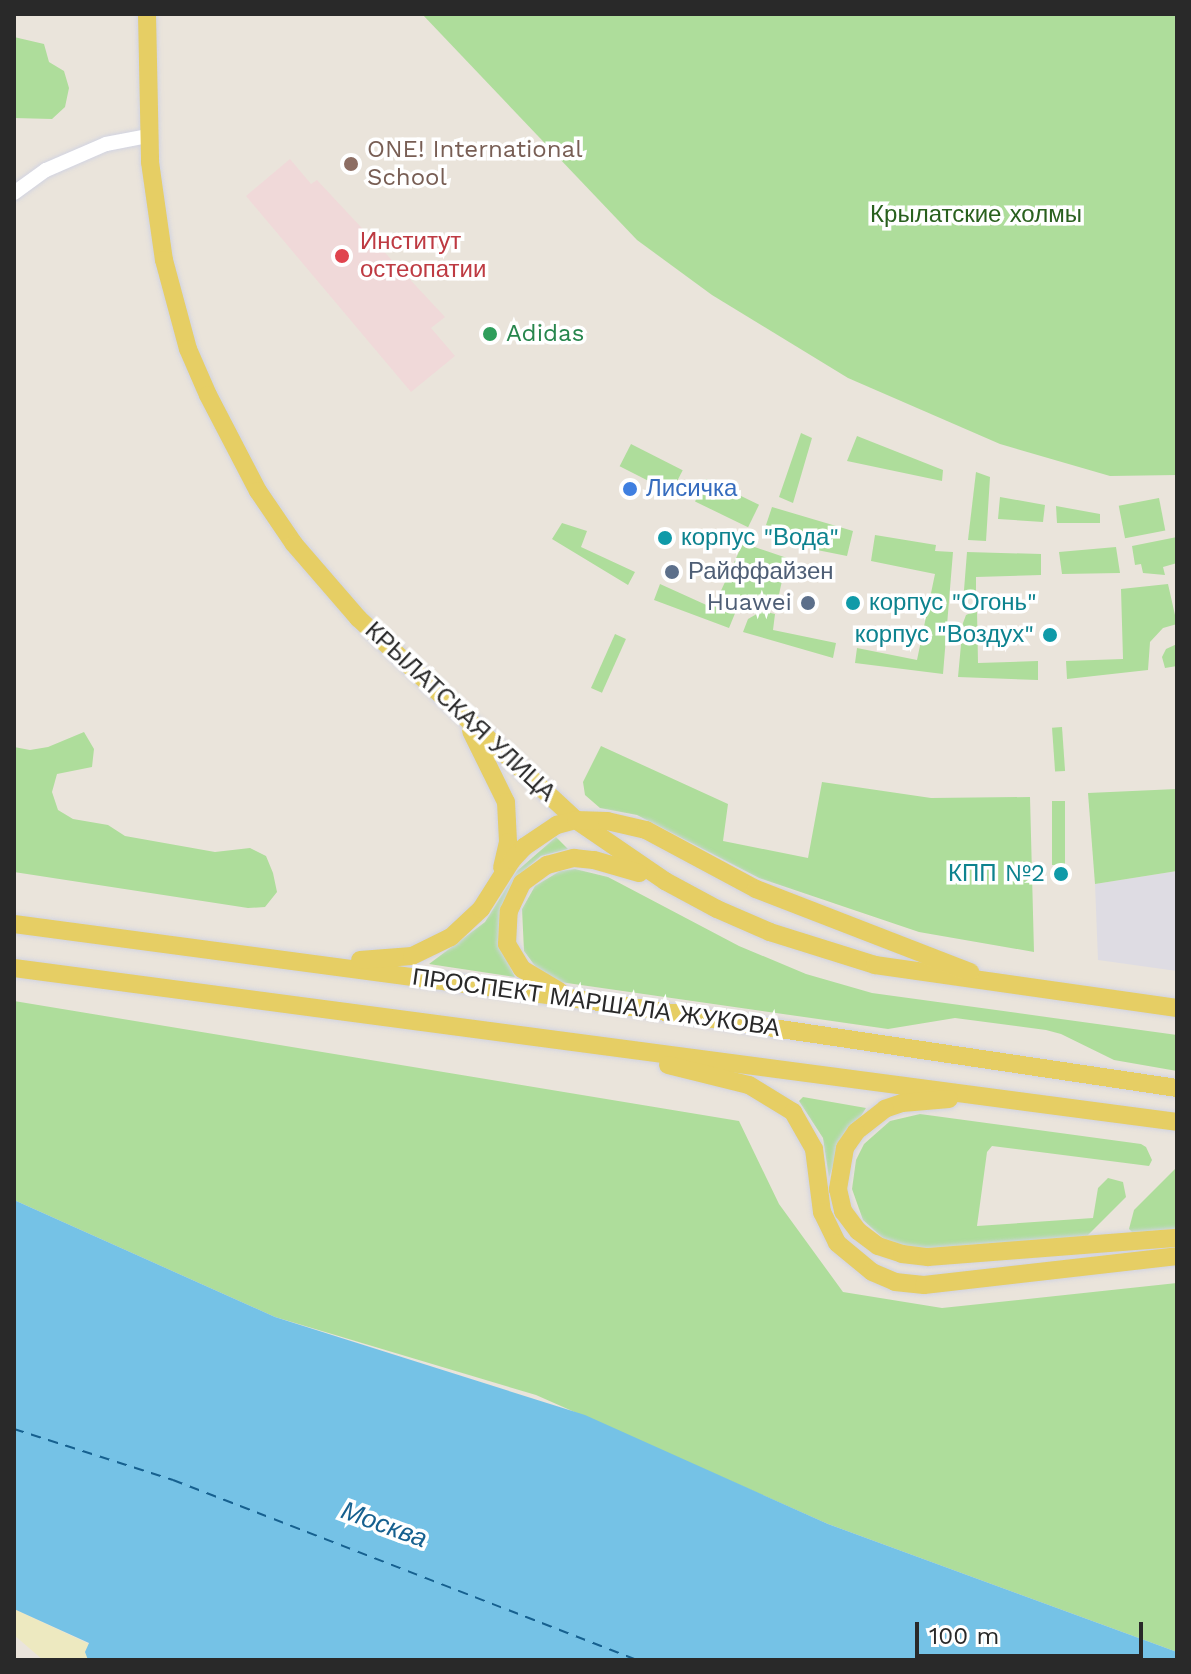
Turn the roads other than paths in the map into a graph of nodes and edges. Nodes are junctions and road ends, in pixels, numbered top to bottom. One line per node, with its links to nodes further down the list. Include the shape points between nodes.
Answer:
1 (147, 14): 2 (main road, КРЫЛАТСКАЯ УЛИЦА)
2 (148, 136): 3 (street, via 106,144 46,170); 4 (main road, КРЫЛАТСКАЯ УЛИЦА, via 164,260 188,349 258,491 326,584)
3 (14, 193)
4 (461, 714): 5 (main road, КРЫЛАТСКАЯ УЛИЦА); 6 (main road, via 506,802 508,842)
5 (576, 820): 6 (main road, via 542,833); 7 (main road, КРЫЛАТСКАЯ УЛИЦА); 11 (main road, via 646,830 756,889)
6 (499, 879): 9 (main road, via 468,924 433,949 391,959)
7 (665, 881): 11 (main road, КРЫЛАТСКАЯ УЛИЦА, via 770,932 833,953 875,965); 12 (main road, via 615,864 574,858 547,865 522,883 507,926 513,957 535,979)
8 (14, 924): 9 (main road, ПРОСПЕКТ МАРШАЛА ЖУКОВА)
9 (305, 961): 12 (main road, ПРОСПЕКТ МАРШАЛА ЖУКОВА)
10 (14, 968): 14 (main road, ПРОСПЕКТ МАРШАЛА ЖУКОВА)
11 (1014, 987): 13 (main road, КРЫЛАТСКАЯ УЛИЦА)
12 (592, 1001): 15 (main road, ПРОСПЕКТ МАРШАЛА ЖУКОВА)
13 (1177, 1008)
14 (595, 1047): 16 (main road, ПРОСПЕКТ МАРШАЛА ЖУКОВА); 19 (main road, via 749,1085 779,1100 793,1112 814,1149 822,1212 837,1243 872,1272 895,1282 924,1285)
15 (1177, 1088)
16 (996, 1097): 17 (main road, ПРОСПЕКТ МАРШАЛА ЖУКОВА); 18 (main road, via 902,1103 856,1132 845,1148 838,1189 843,1211 858,1231 878,1246 928,1257)
17 (1177, 1122)
18 (1177, 1238)
19 (1177, 1256)

